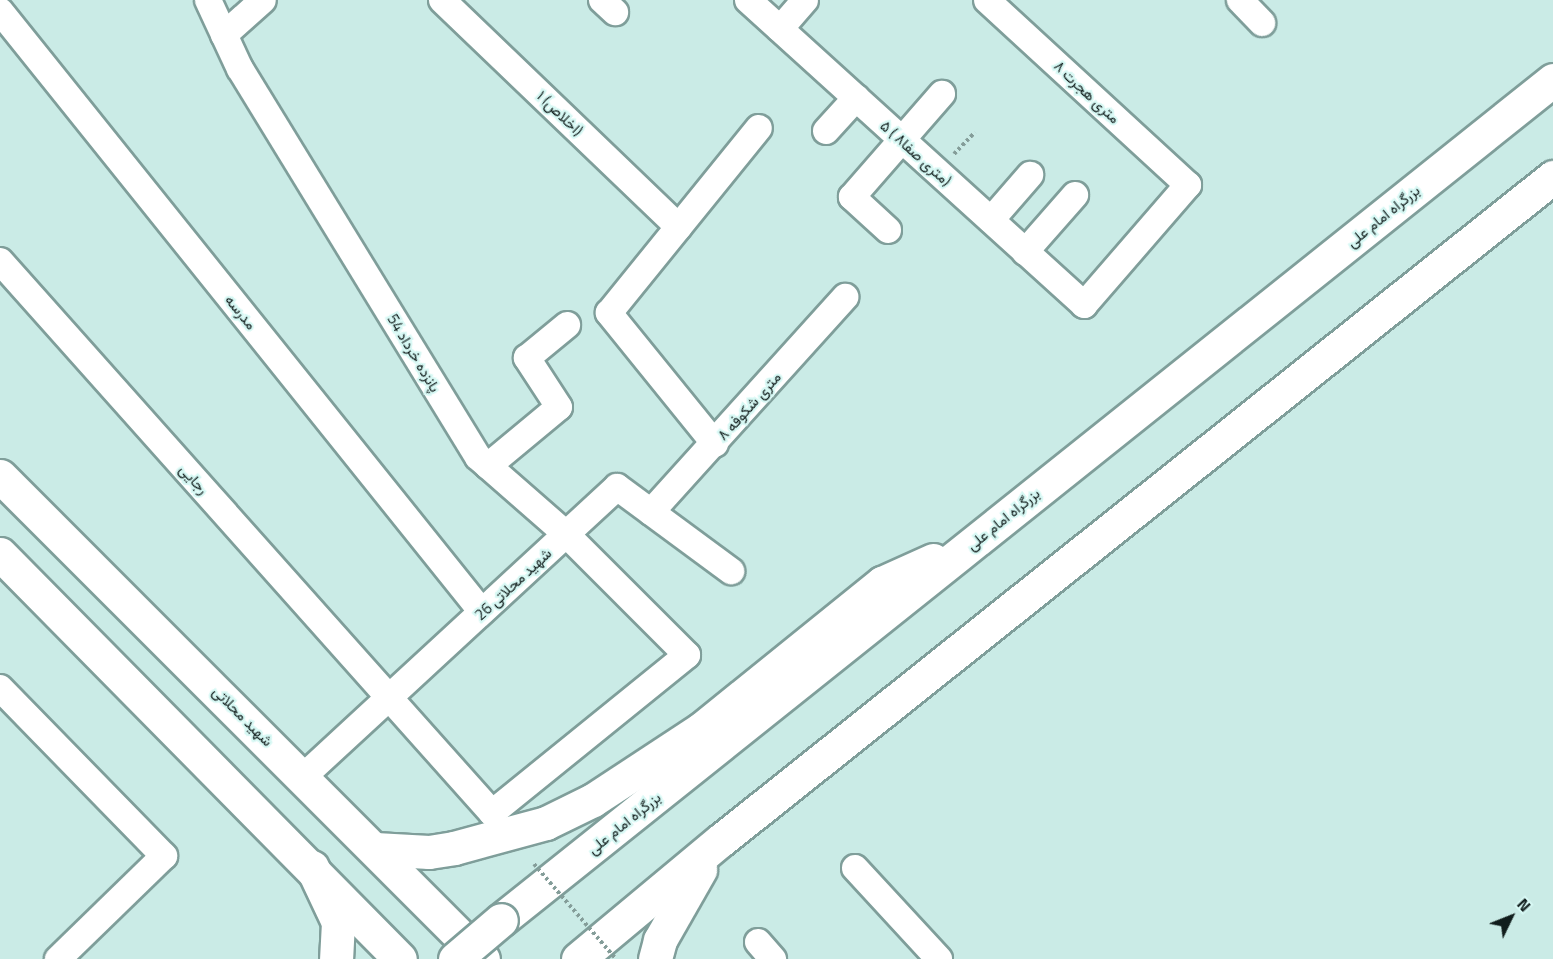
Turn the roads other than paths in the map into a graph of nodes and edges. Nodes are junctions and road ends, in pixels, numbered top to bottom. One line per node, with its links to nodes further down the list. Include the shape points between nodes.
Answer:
1 (208, 0): 11 (street, پانزده خرداد 54)
2 (263, 0): 11 (street)
3 (442, 0): 22 (street, ۱ (اخلاص))
4 (748, 0): 10 (street, ۵ ( ۸متری صفا))
5 (806, 0): 10 (street)
6 (987, 0): 27 (street, ۸ متری هجرت, via 1188,185)
7 (1240, 0): 9 (street)
8 (0, 11): 37 (street, مدرسه)
9 (1262, 24)
10 (780, 29): 14 (street, ۵ ( ۸متری صفا))
11 (224, 35): 30 (street, پانزده خرداد 54, via 240,69 390,314 478,457)
12 (1553, 80): 34 (main road, بزرگراه امام علی)
13 (942, 94): 17 (street)
14 (856, 98): 16 (street); 17 (street, ۵ ( ۸متری صفا))
15 (759, 128): 22 (street)
16 (826, 131)
17 (902, 140): 21 (street, ۵ ( ۸متری صفا)); 23 (street, via 852,197)
18 (1030, 175): 21 (street)
19 (1553, 177): 42 (main road)
20 (1075, 195): 24 (street)
21 (991, 220): 24 (street, ۵ ( ۸متری صفا))
22 (679, 227): 29 (street, via 609,313)
23 (888, 230)
24 (1025, 252): 27 (street, ۵ ( ۸متری صفا))
25 (0, 261): 40 (street, رجایی)
26 (845, 297): 29 (street, ۸ متری شکوفه)
27 (1084, 305)
28 (567, 325): 30 (street, via 527,358 559,407)
29 (715, 444): 32 (street, ۸ متری شکوفه)
30 (488, 466): 33 (street, پانزده خرداد 54)
31 (0, 476): 41 (main road, شهید محلاتی)
32 (651, 512): 33 (street, شهید محلاتی 26, via 617,487); 36 (street, شهید محلاتی 26)
33 (566, 534): 37 (street, شهید محلاتی 26); 38 (street, پانزده خرداد 54)
34 (976, 541): 43 (main road, via 882,583 701,729 593,801 546,823 454,848 429,852); 49 (main road, بزرگراه امام علی, bridge)
35 (0, 554): 44 (main road)
36 (731, 571)
37 (482, 612): 40 (street, شهید محلاتی 26)
38 (687, 655): 40 (street, رجایی, via 492,813)
39 (0, 688): 46 (street, via 164,856)
40 (389, 698): 41 (street, شهید محلاتی 26)
41 (304, 776): 43 (main road, شهید محلاتی)
42 (721, 840): 51 (main road); 52 (main road, via 687,889 660,940)
43 (375, 849): 50 (main road, شهید محلاتی)
44 (312, 867): 47 (main road, via 338,922); 48 (main road)
45 (855, 868): 53 (street)
46 (58, 959)
47 (336, 959)
48 (400, 959)
49 (455, 959)
50 (483, 959)
51 (578, 959)
52 (655, 959)
53 (939, 959)

